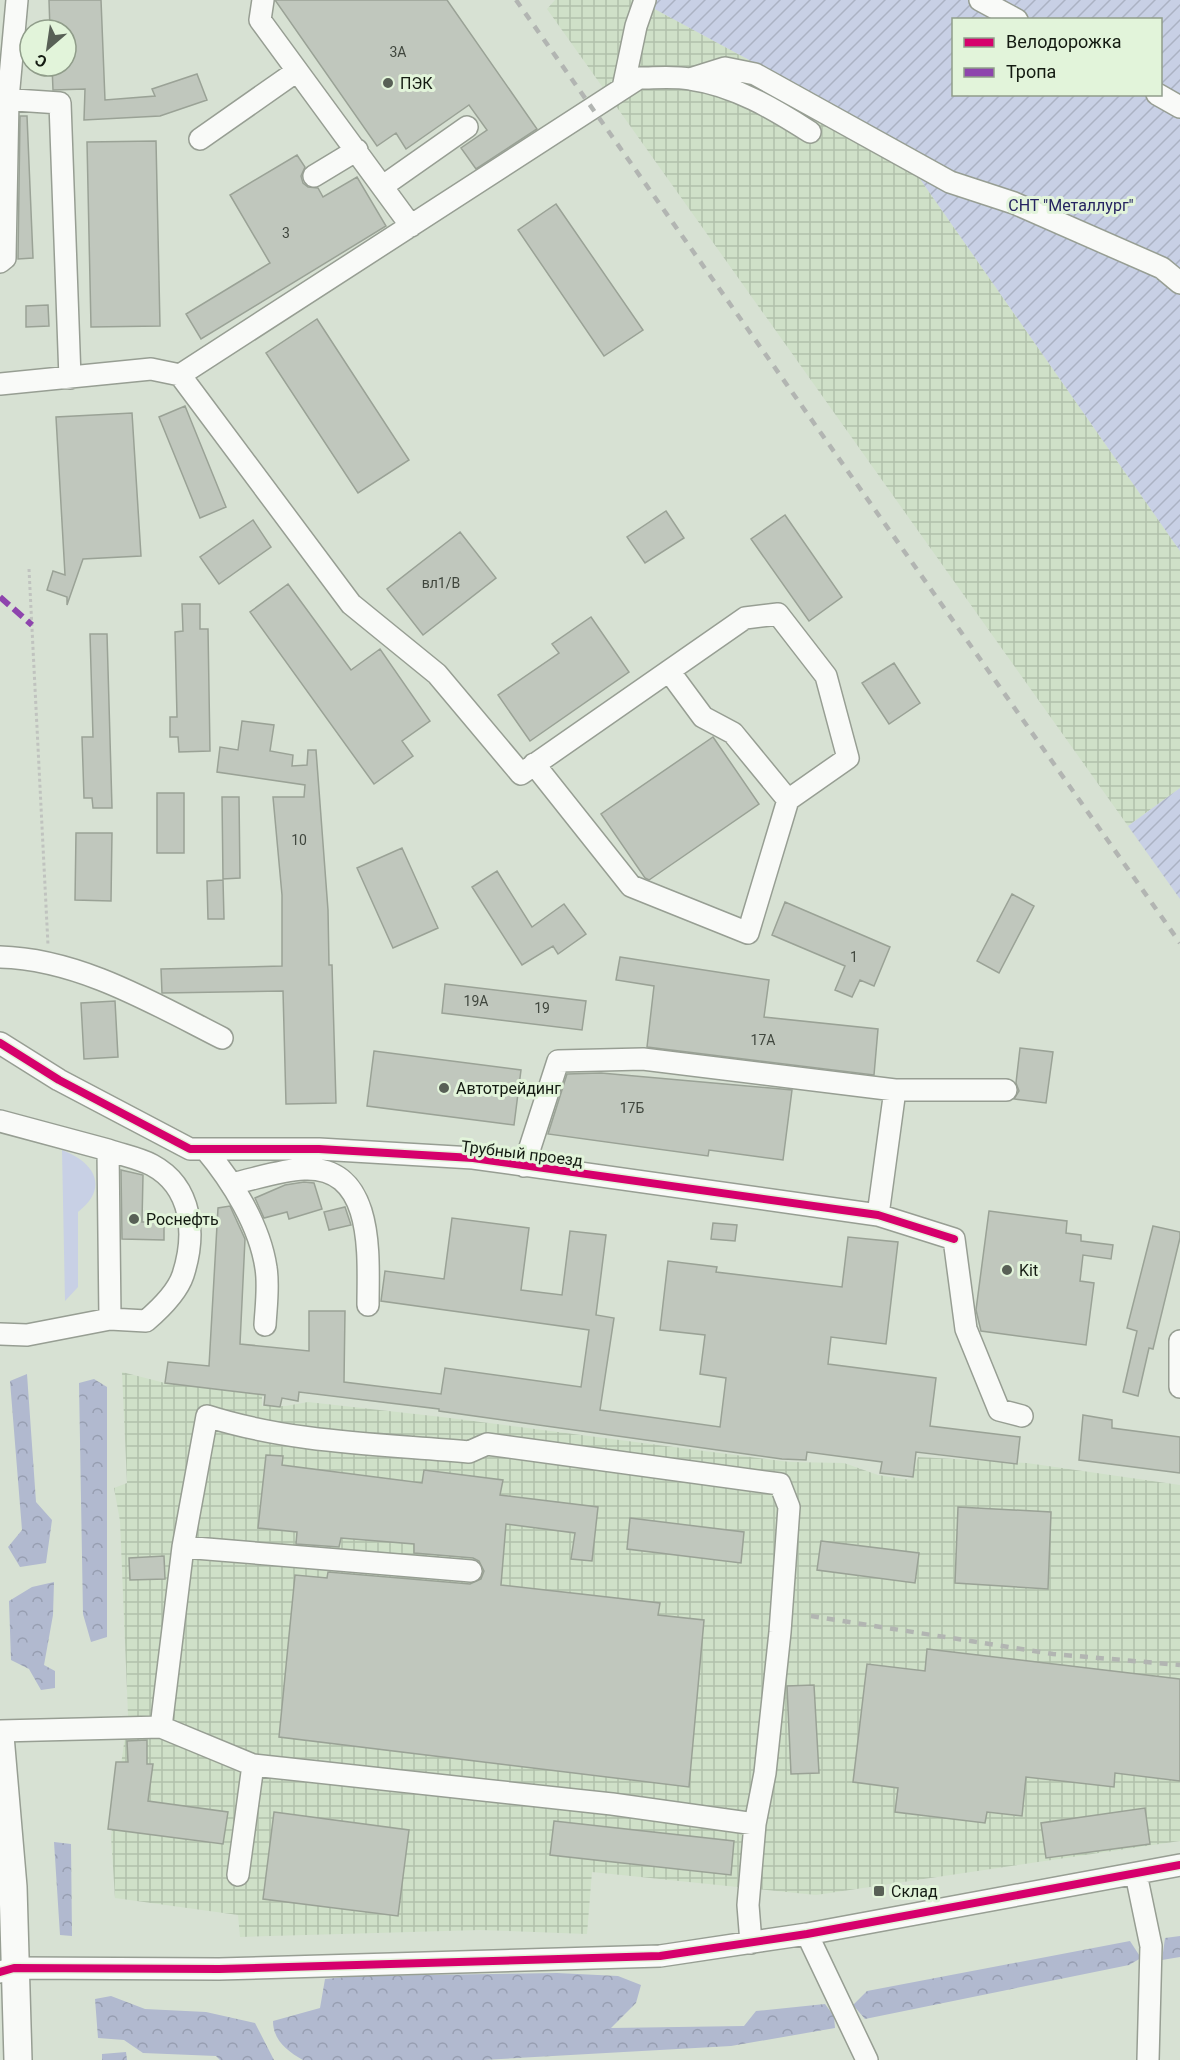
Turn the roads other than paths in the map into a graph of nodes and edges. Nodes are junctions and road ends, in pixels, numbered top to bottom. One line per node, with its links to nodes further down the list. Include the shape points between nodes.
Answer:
1 (17, 0): 10 (street)
2 (263, 0): 6 (street, via 260,20)
3 (645, 0): 8 (street)
4 (980, 0): 5 (street)
5 (1013, 18)
6 (297, 70): 14 (street); 15 (street)
7 (690, 79): 8 (street, via 639,78); 13 (street, via 737,92); 20 (street, via 725,68 755,74 950,182 1014,203 1151,263)
8 (623, 88): 18 (street)
9 (1161, 96): 11 (street)
10 (4, 99): 19 (street, via 5,258); 22 (street, via 60,103)
11 (1180, 107)
12 (467, 127): 17 (street)
13 (810, 132)
14 (200, 139)
15 (357, 150): 16 (street); 17 (street)
16 (314, 176)
17 (383, 186): 18 (street)
18 (411, 226): 21 (street)
19 (0, 262)
20 (1180, 283)
21 (180, 375): 22 (street, via 152,369); 25 (street, via 351,604 437,674 521,774)
22 (70, 378): 23 (street)
23 (0, 384)
24 (669, 670): 25 (street); 26 (street, via 703,717 733,733); 26 (street, via 746,618 778,614 826,676 848,758)
25 (534, 764): 26 (street, via 631,886 748,933)
26 (788, 800)
27 (0, 957): 28 (street, via 49,963 140,997)
28 (222, 1038)
29 (0, 1043): 33 (street, Трубный проезд, via 59,1080 190,1149)
30 (895, 1090): 31 (street); 35 (street, via 643,1059 558,1061); 37 (street)
31 (1005, 1090)
32 (0, 1121): 34 (street)
33 (205, 1149): 35 (street, Трубный проезд, via 320,1149 473,1158); 36 (street)
34 (108, 1150): 39 (street); 39 (street, via 152,1165 174,1183 188,1204 191,1230 183,1276 163,1306 146,1321)
35 (524, 1166): 37 (street, Трубный проезд)
36 (231, 1184): 38 (street, via 305,1169 328,1173 345,1184 362,1209 368,1237); 40 (street, via 250,1218 266,1269)
37 (879, 1215): 44 (street, Трубный проезд, via 954,1239 966,1329 999,1410)
38 (368, 1305)
39 (110, 1318): 41 (street, via 27,1335)
40 (265, 1325)
41 (0, 1334)
42 (1180, 1341): 43 (street)
43 (1180, 1388)
44 (1022, 1416)
45 (183, 1547): 46 (street); 47 (street); 51 (street, via 207,1416 282,1435 469,1452 487,1444 780,1484 789,1507 780,1632 765,1773)
46 (471, 1571)
47 (160, 1727): 48 (street); 50 (street)
48 (0, 1731)
49 (0, 1736): 57 (main road, via 13,1887)
50 (254, 1765): 51 (street, via 612,1804); 54 (street)
51 (755, 1824): 56 (street, via 748,1905)
52 (1180, 1865): 53 (street)
53 (1136, 1874): 55 (street); 60 (street, via 1152,1946)
54 (238, 1875)
55 (807, 1934): 56 (street); 59 (street)
56 (751, 1943): 57 (street, via 660,1956 219,1969)
57 (7, 1970): 58 (main road)
58 (18, 2060)
59 (867, 2060)
60 (1148, 2060)

